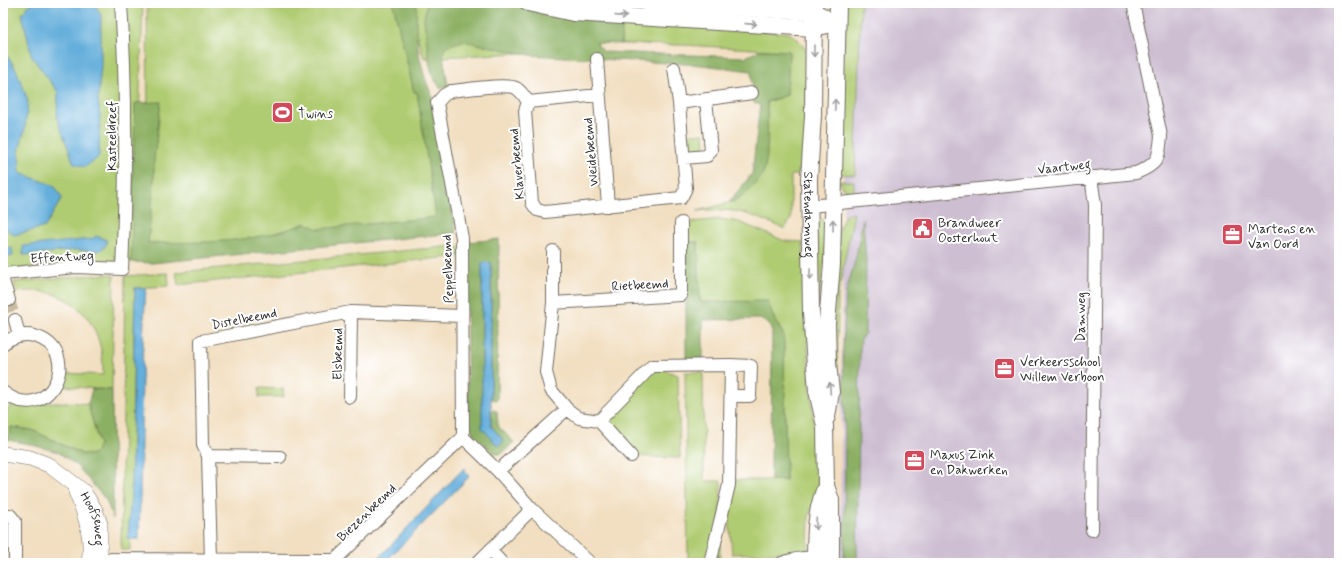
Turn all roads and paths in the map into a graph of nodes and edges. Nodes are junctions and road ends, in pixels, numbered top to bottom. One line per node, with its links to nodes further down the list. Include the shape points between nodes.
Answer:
1 (121, 3): 23 (street, Kasteeldreef, via 126,140)
2 (528, 3): 8 (main road, one-way to 8, via 573,13)
3 (647, 3): 6 (main road)
4 (838, 3): 7 (main road, Statendamweg)
5 (1134, 3): 17 (street, Vaartweg, via 1161,136 1159,154 1150,167 1136,173)
6 (814, 7): 7 (main road); 8 (main road, Statendamweg)
7 (837, 23): 8 (main road); 18 (main road, Statendamweg, one-way to 7)
8 (814, 28): 20 (main road, Statendamweg, one-way to 20)
9 (597, 59): 12 (street, Weidebeemd)
10 (674, 68): 15 (street, Klaverbeemd)
11 (752, 93): 13 (street)
12 (599, 95): 14 (street); 19 (street, Weidebeemd)
13 (706, 99): 15 (street); 16 (street, via 711,150 707,156)
14 (528, 102): 19 (street, Klaverbeemd, via 525,111 532,203 538,210 545,212); 29 (street, Peppelbeemd, via 516,88 505,86 451,91 437,103 462,238)
15 (679, 103): 16 (street, Klaverbeemd)
16 (684, 158): 19 (street, Klaverbeemd, via 686,188 681,198)
17 (1091, 177): 18 (street, Vaartweg); 48 (street, Damweg, via 1095,205)
18 (833, 204): 20 (street, Vaartweg); 39 (main road, Statendamweg, one-way to 18, via 831,392 827,323 832,264)
19 (608, 206)
20 (810, 206): 39 (main road, Statendamweg, one-way to 39, via 810,314 817,391)
21 (681, 222): 27 (street, Rietbeemd, via 681,295)
22 (553, 251): 27 (street)
23 (122, 269): 24 (street, Effentweg, via 76,267)
24 (3, 274)
25 (3, 281): 26 (street)
26 (9, 300)
27 (553, 303): 37 (street, via 546,372 551,390)
28 (351, 312): 29 (street, Distelbeemd); 36 (street, Elsbeemd); 42 (street, Distelbeemd, via 201,342 203,445)
29 (462, 316): 40 (street, Peppelbeemd)
30 (14, 320): 31 (street)
31 (19, 336): 32 (street); 34 (street, via 30,335 50,344 58,359 59,375 55,386 40,399 20,401 10,398)
32 (3, 344)
33 (731, 365): 35 (street); 35 (street, via 751,366 750,396); 38 (street, via 652,366)
34 (3, 392)
35 (731, 396): 59 (street, via 730,485)
36 (350, 397)
37 (567, 409): 38 (street, via 579,418); 45 (street)
38 (599, 420): 43 (street)
39 (825, 426): 54 (main road, Statendamweg, via 826,486 831,500)
40 (463, 437): 45 (street); 53 (street, Biezenbeemd, via 340,557 335,560)
41 (3, 454): 51 (street, Hoofseweg, via 30,458 49,465 72,482 82,504)
42 (208, 456): 44 (street); 50 (street, Distelbeemd)
43 (631, 456)
44 (280, 457)
45 (498, 471): 46 (street)
46 (532, 509): 49 (street); 58 (street)
47 (3, 515): 55 (street, via 10,516 15,521)
48 (1092, 530)
49 (490, 550): 56 (street); 57 (street)
50 (211, 559): 52 (street, Biezenbeemd); 53 (street, Biezenbeemd)
51 (95, 561): 52 (street, Biezenbeemd)
52 (178, 561)
53 (302, 562)
54 (824, 562): 60 (street, via 793,560)
55 (15, 563)
56 (477, 563)
57 (502, 563)
58 (590, 563)
59 (710, 563)
60 (782, 563)

